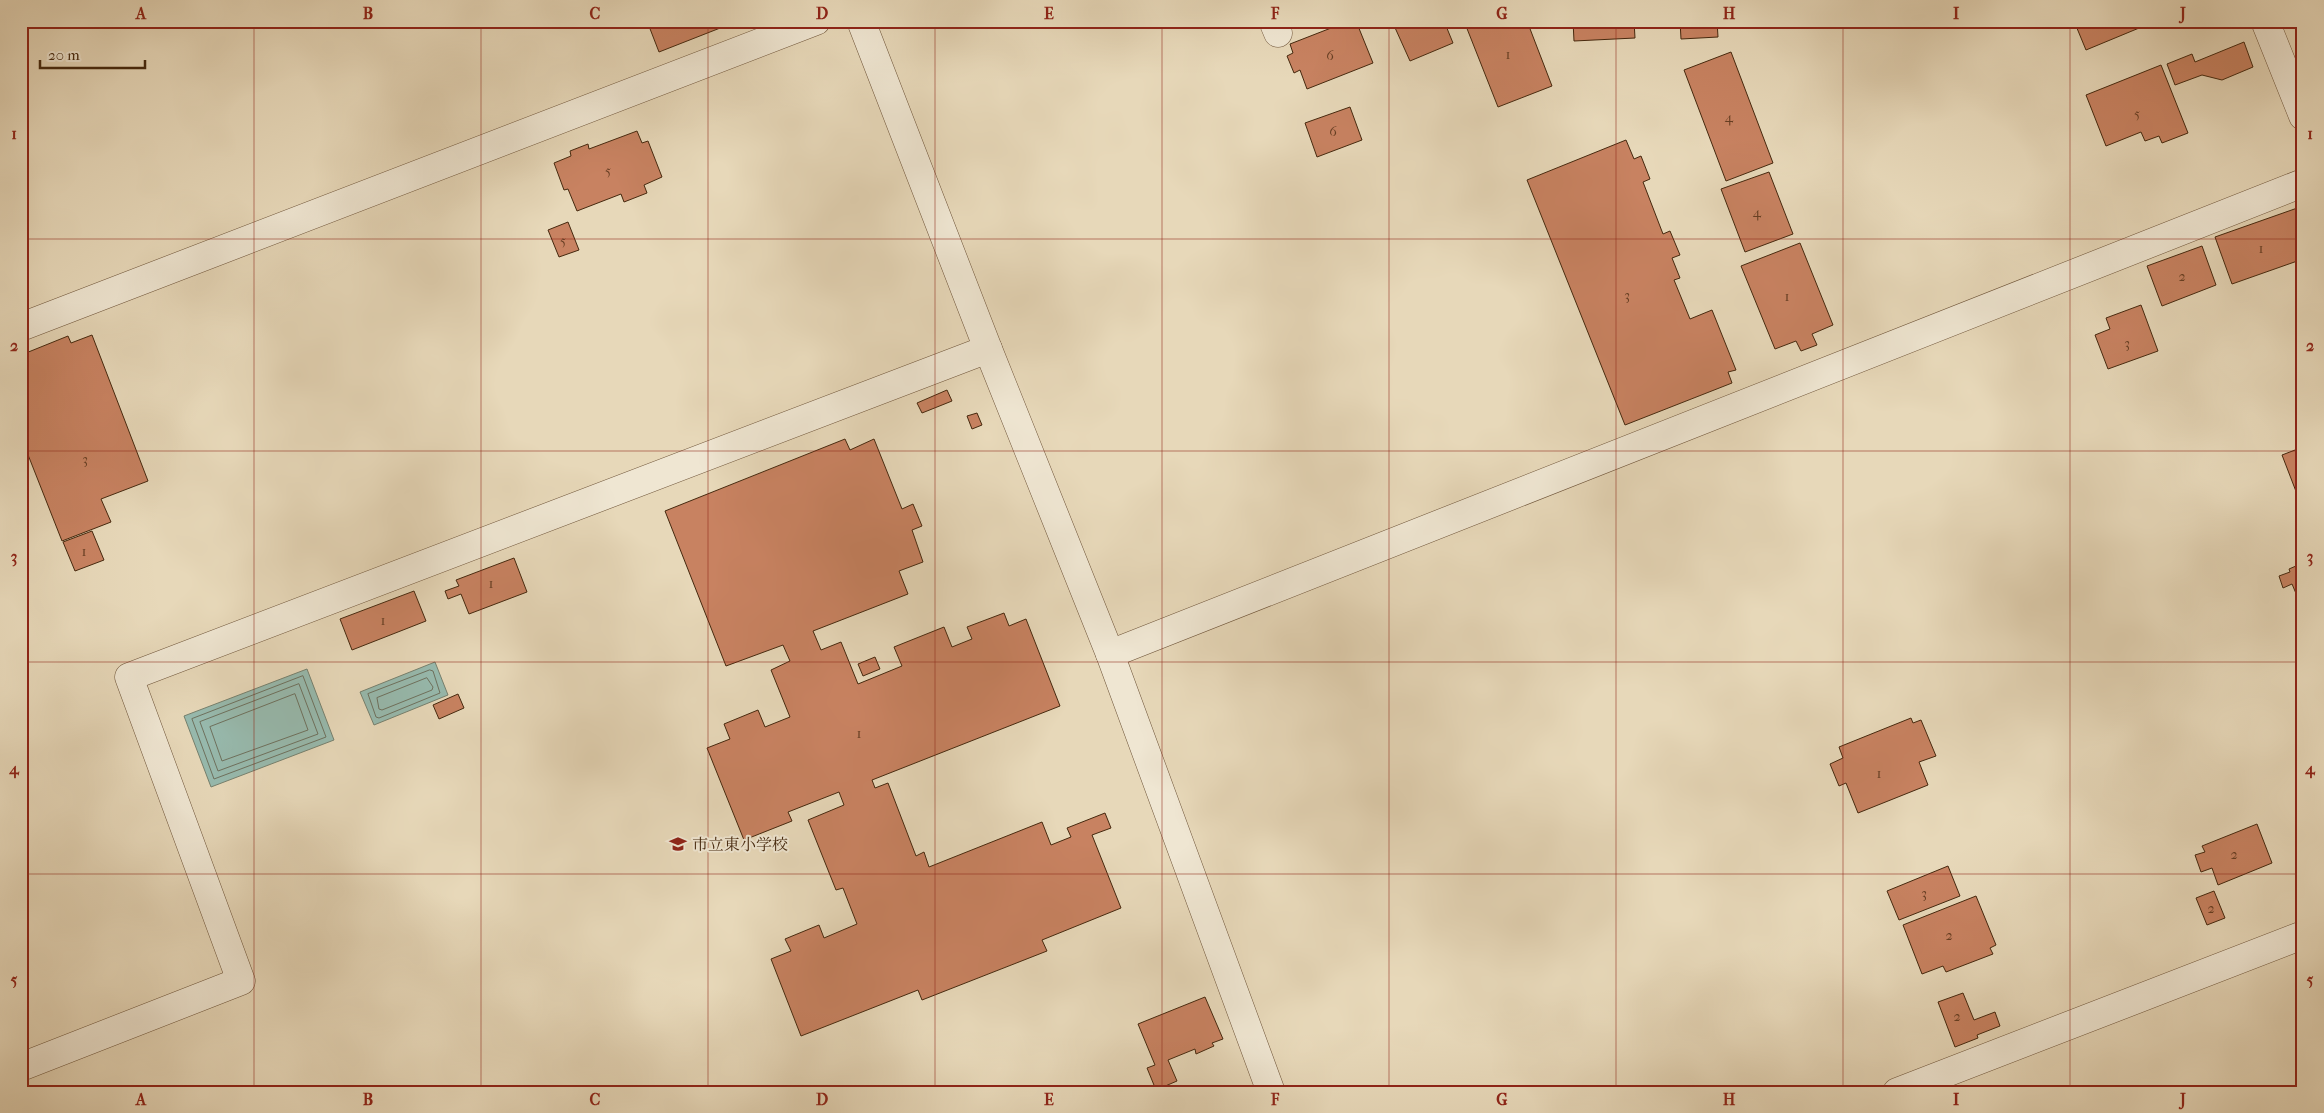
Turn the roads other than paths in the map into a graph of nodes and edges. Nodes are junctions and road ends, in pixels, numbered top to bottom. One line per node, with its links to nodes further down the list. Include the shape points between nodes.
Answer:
1 (816, 21): 6 (street)
2 (861, 21): 7 (street)
3 (2266, 21): 4 (street)
4 (2303, 116)
5 (2303, 183): 8 (street)
6 (21, 327)
7 (988, 349): 8 (street); 10 (street, via 129,677 240,981)
8 (1110, 654): 11 (street)
9 (2303, 935): 12 (street)
10 (21, 1067)
11 (1271, 1092)
12 (1897, 1092)

